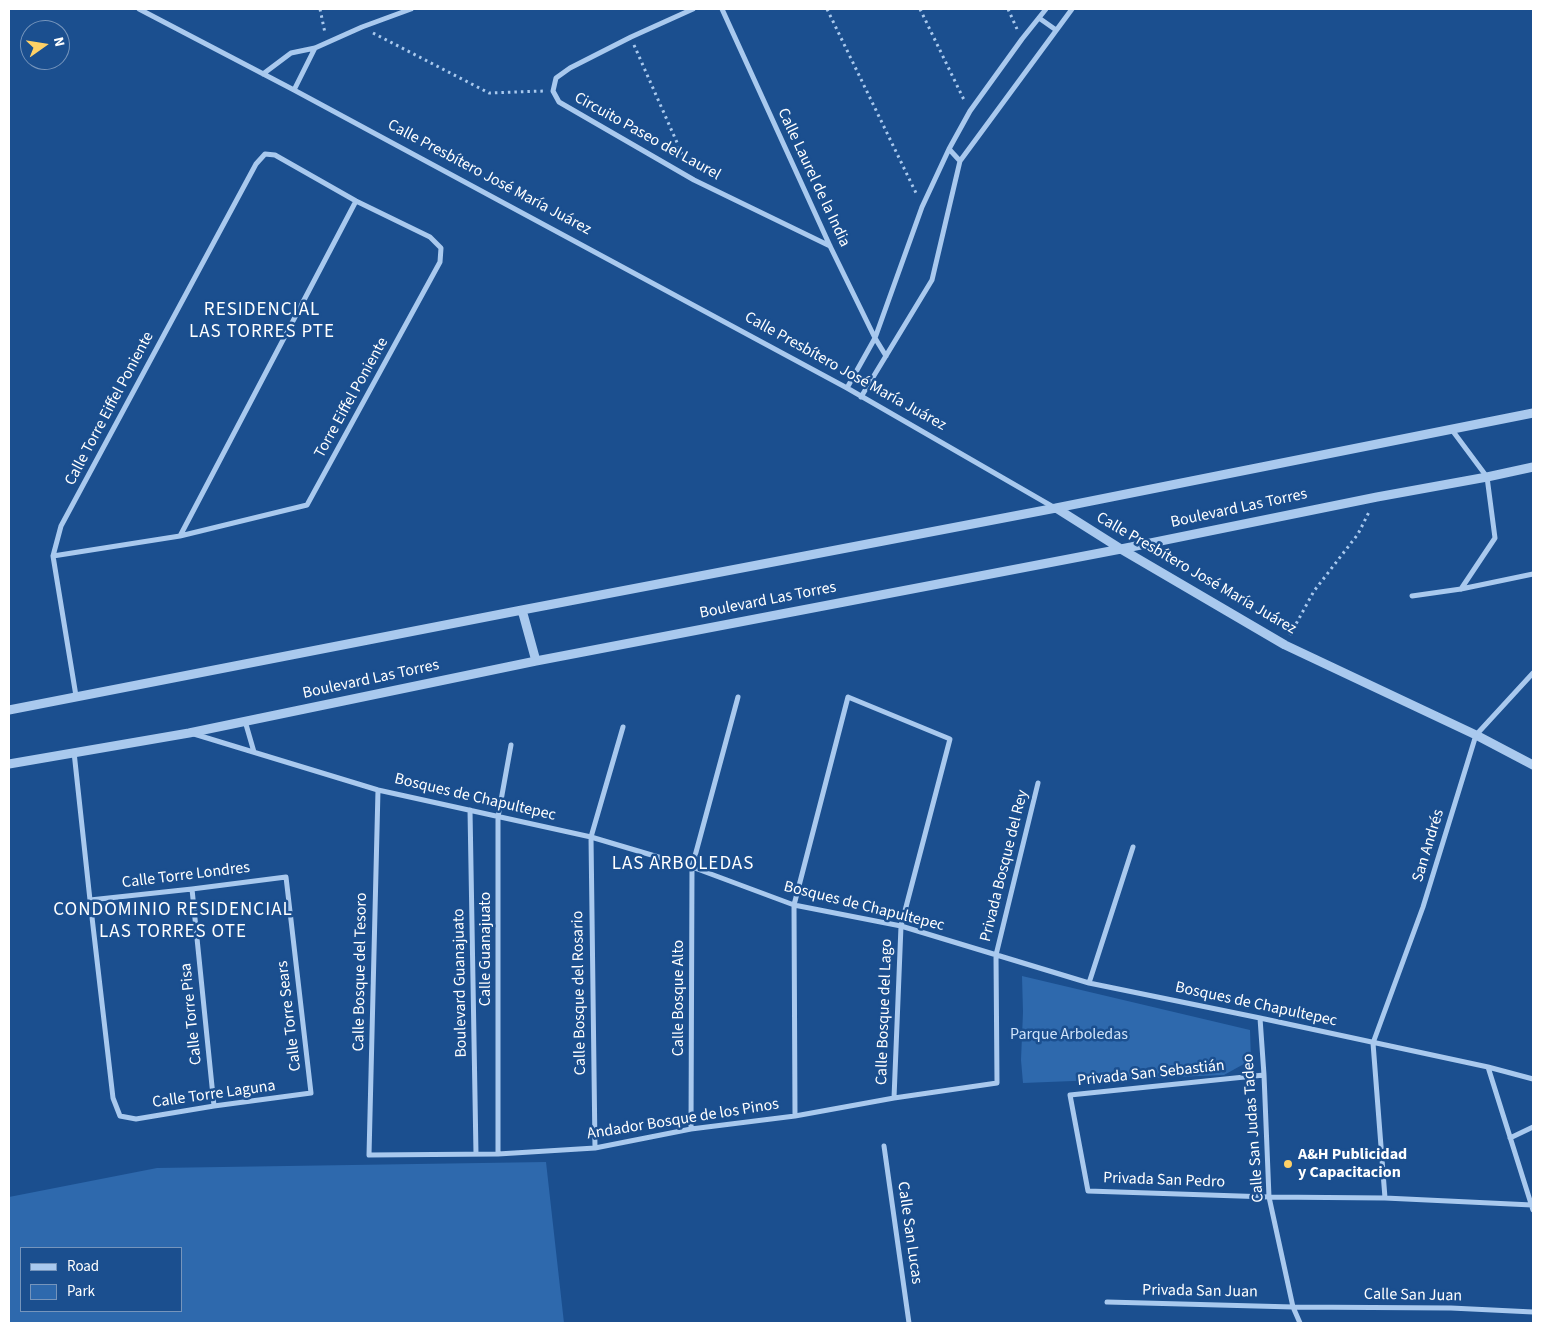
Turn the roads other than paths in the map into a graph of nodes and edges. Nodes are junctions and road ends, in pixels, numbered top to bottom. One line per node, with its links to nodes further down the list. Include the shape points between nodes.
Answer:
1 (140, 9): 10 (street, Calle Presbítero José María Juárez)
2 (411, 9): 9 (street)
3 (693, 9): 16 (street, Circuito Paseo del Laurel, via 563,73 556,78 553,91 559,102 694,180)
4 (722, 9): 16 (street, Calle Laurel de la India)
5 (1046, 9): 7 (street)
6 (1072, 9): 8 (street)
7 (1039, 18): 8 (street); 12 (street, via 970,112)
8 (1056, 30): 14 (street)
9 (315, 48): 10 (street, via 291,53); 11 (street)
10 (263, 74): 11 (street, Calle Presbítero José María Juárez)
11 (294, 90): 19 (street, Calle Presbítero José María Juárez)
12 (949, 149): 14 (street); 17 (street, via 922,207)
13 (265, 154): 15 (street, Torre Eiffel Poniente, via 275,155); 28 (street, Calle Torre Eiffel Poniente, via 256,164 61,526)
14 (960, 161): 18 (street, via 932,280)
15 (356, 201): 26 (street); 26 (street, Torre Eiffel Poniente, via 430,237 440,248 440,262 307,505)
16 (830, 246): 17 (street, Calle Laurel de la India)
17 (875, 338): 18 (street, Calle Laurel de la India); 19 (street)
18 (886, 356): 20 (street)
19 (847, 388): 20 (street, Calle Presbítero José María Juárez)
20 (861, 397): 25 (street, Calle Presbítero José María Juárez)
21 (1533, 413): 22 (street)
22 (1452, 430): 24 (street); 25 (street)
23 (1533, 467): 24 (street, Boulevard Las Torres)
24 (1487, 477): 27 (street, Boulevard Las Torres, via 1377,496); 30 (street, via 1495,538)
25 (1056, 508): 27 (street, Calle Presbítero José María Juárez); 32 (street)
26 (180, 536): 28 (street, Torre Eiffel Poniente)
27 (1120, 549): 33 (street, Boulevard Las Torres); 41 (street, Calle Presbítero José María Juárez, via 1285,645)
28 (53, 556): 35 (street, Calle Torre Eiffel Poniente)
29 (1533, 574): 30 (street)
30 (1461, 589): 31 (street)
31 (1412, 596)
32 (522, 610): 33 (street); 35 (street)
33 (536, 661): 38 (street, Boulevard Las Torres)
34 (1533, 674): 41 (street, San Andrés)
35 (76, 696): 37 (street)
36 (738, 697): 53 (street, Calle Bosque Alto)
37 (9, 710)
38 (245, 721): 40 (street, Boulevard Las Torres); 44 (street)
39 (623, 727): 51 (street, Calle Bosque del Rosario)
40 (189, 732): 43 (street, Boulevard Las Torres); 44 (street, Bosques de Chapultepec)
41 (1476, 735): 46 (street, Calle Presbítero José María Juárez); 62 (street, San Andrés, via 1423,908)
42 (511, 745): 50 (street, Calle Guanajuato)
43 (74, 752): 45 (street, Boulevard Las Torres); 56 (street)
44 (254, 752): 48 (street, Bosques de Chapultepec)
45 (9, 764)
46 (1533, 765)
47 (1038, 783): 59 (street, Privada Bosque del Rey)
48 (378, 790): 49 (street, Bosques de Chapultepec); 78 (street, Calle Bosque del Tesoro)
49 (470, 810): 50 (street, Bosques de Chapultepec); 76 (street, Boulevard Guanajuato)
50 (498, 817): 51 (street, Bosques de Chapultepec); 77 (street, Calle Guanajuato)
51 (591, 837): 53 (street, Bosques de Chapultepec); 75 (street, Calle Bosque del Rosario)
52 (1133, 847): 60 (street)
53 (692, 867): 57 (street, Bosques de Chapultepec); 72 (street, Calle Bosque Alto)
54 (286, 877): 55 (street, Calle Torre Londres); 67 (street, Calle Torre Sears)
55 (192, 889): 56 (street, Calle Torre Londres); 69 (street, Calle Torre Pisa)
56 (90, 900): 69 (street, Calle Torre Laguna, via 113,1098 120,1116 136,1119)
57 (794, 905): 58 (street, Bosques de Chapultepec); 58 (street, Calle Bosque del Lago, via 848,697 950,739); 70 (street)
58 (901, 926): 59 (street, Bosques de Chapultepec); 68 (street, Calle Bosque del Lago)
59 (996, 955): 60 (street, Bosques de Chapultepec); 66 (street, Privada Bosque del Rey)
60 (1090, 983): 61 (street, Bosques de Chapultepec)
61 (1260, 1018): 62 (street, Bosques de Chapultepec); 64 (street, Calle San Judas Tadeo)
62 (1373, 1043): 63 (street, Bosques de Chapultepec); 81 (street)
63 (1488, 1067): 65 (street, Bosques de Chapultepec); 73 (street)
64 (1264, 1075): 79 (street, Privada San Sebastián, via 1070,1095); 80 (street, Calle San Judas Tadeo)
65 (1533, 1079)
66 (997, 1083): 68 (street, Andador Bosque de los Pinos)
67 (311, 1093): 69 (street, Calle Torre Laguna)
68 (894, 1098): 70 (street, Andador Bosque de los Pinos)
69 (214, 1106)
70 (795, 1116): 72 (street, Andador Bosque de los Pinos)
71 (1533, 1127): 73 (street)
72 (691, 1129): 75 (street, Andador Bosque de los Pinos)
73 (1510, 1138): 82 (street)
74 (884, 1146): 86 (street, Calle San Lucas)
75 (595, 1148): 77 (street, Andador Bosque de los Pinos)
76 (476, 1154): 77 (street, Andador Bosque de los Pinos); 78 (street, Andador Bosque de los Pinos)
77 (498, 1154)
78 (369, 1155)
79 (1088, 1190): 80 (street, Privada San Pedro)
80 (1269, 1196): 81 (street, Privada San Pedro); 84 (street, Calle San Judas Tadeo)
81 (1385, 1198): 82 (street, Privada San Pedro)
82 (1532, 1207)
83 (1107, 1302): 84 (street, Privada San Juan)
84 (1293, 1307): 85 (street, Calle San Juan); 87 (street, Calle San Judas Tadeo)
85 (1533, 1312)
86 (909, 1323)
87 (1300, 1323)

